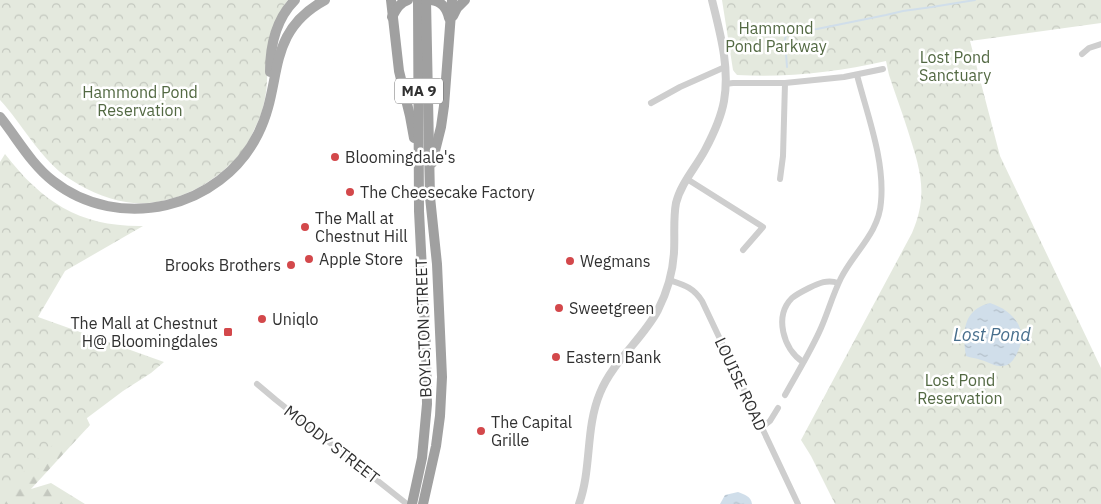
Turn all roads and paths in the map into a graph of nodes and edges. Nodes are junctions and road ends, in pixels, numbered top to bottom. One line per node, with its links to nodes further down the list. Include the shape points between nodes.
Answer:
1 (295, 0): 19 (main road, via 282,18 273,40)
2 (325, 0): 19 (main road, via 304,14 288,35 279,54)
3 (382, 0): 10 (highway)
4 (391, 0): 10 (highway)
5 (408, 0): 10 (highway)
6 (452, 0): 11 (highway)
7 (464, 0): 11 (highway, via 456,8)
8 (712, 0): 14 (street)
9 (424, 1): 11 (highway, via 439,2 446,9); 22 (highway, BOYLSTON STREET / MA 9)
10 (392, 15): 22 (highway, via 399,71)
11 (450, 24): 22 (highway, via 444,114)
12 (1101, 44): 13 (street)
13 (1082, 54)
14 (725, 67): 17 (street); 20 (street)
15 (883, 70): 16 (street)
16 (857, 75): 18 (street); 27 (street, via 877,153 881,200 870,234)
17 (725, 84): 18 (street); 24 (street, via 717,124)
18 (785, 84): 23 (street)
19 (271, 95): 21 (main road, via 262,126 252,145 224,178 187,199 147,209 106,206 65,190 38,167)
20 (651, 103)
21 (0, 117)
22 (424, 178): 34 (highway, BOYLSTON STREET / MA 9, via 419,226 427,404 422,458); 35 (highway, BOYLSTON STREET / MA 9, via 436,264 442,378 438,434)
23 (780, 179)
24 (686, 180): 25 (street, via 763,227); 26 (street, via 676,205)
25 (743, 250)
26 (669, 280): 32 (street, LOUISE ROAD, via 689,287 702,301); 36 (street, via 653,318 608,376 600,393)
27 (838, 283): 28 (street, via 821,328); 28 (street, via 824,282 800,293 793,297 784,311 784,335 791,350)
28 (803, 362): 30 (street)
29 (257, 384): 33 (street, MOODY STREET)
30 (785, 395)
31 (778, 408): 32 (street)
32 (761, 428): 37 (street, LOUISE ROAD)
33 (407, 504)
34 (412, 504)
35 (423, 504)
36 (579, 504)
37 (798, 504)

